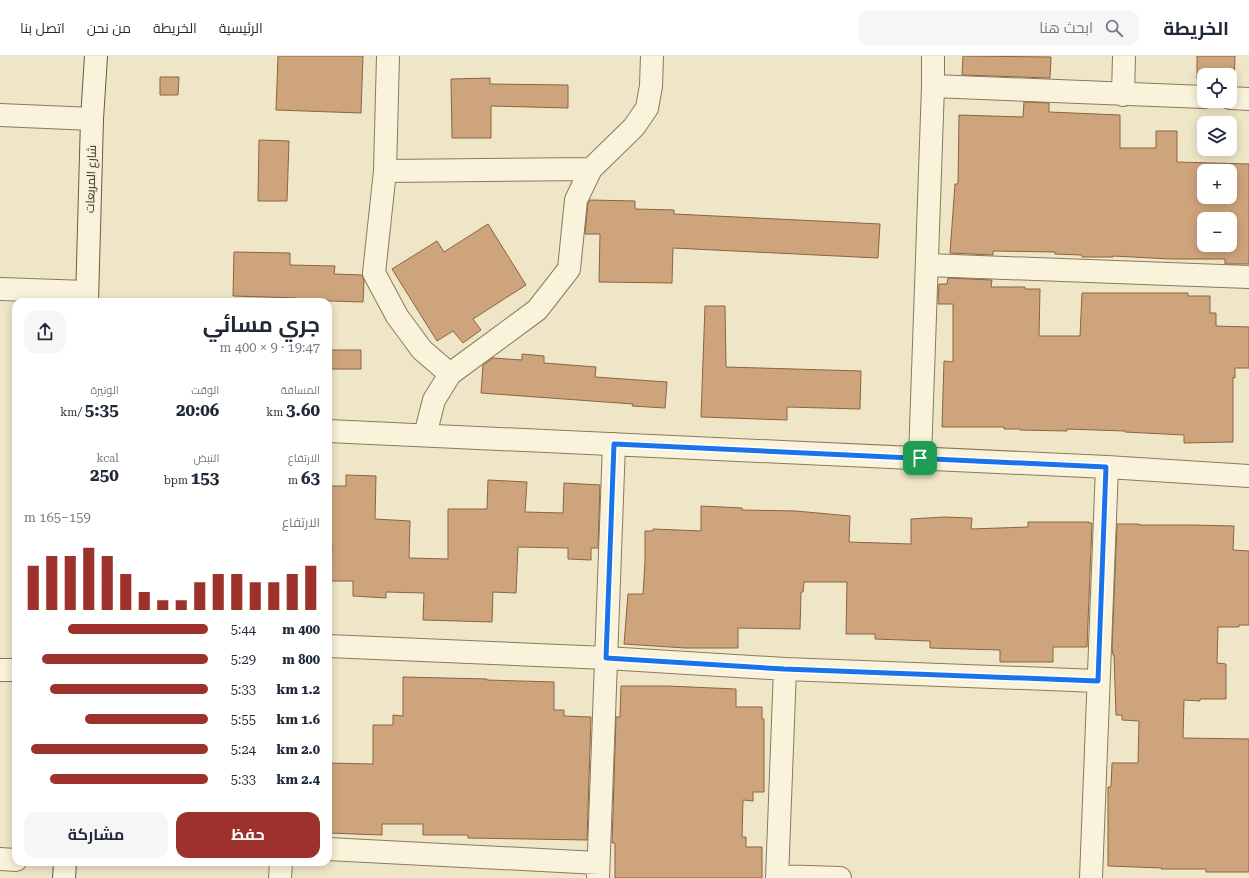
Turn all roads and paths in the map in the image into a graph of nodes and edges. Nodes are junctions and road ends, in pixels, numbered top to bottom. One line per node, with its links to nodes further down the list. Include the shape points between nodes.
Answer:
1 (96, 56): 12 (street, شارع المربعات)
2 (388, 56): 14 (street)
3 (652, 56): 13 (street, via 647,108 634,127)
4 (933, 56): 6 (street)
5 (1124, 56): 7 (street)
6 (933, 86): 7 (street); 15 (street)
7 (1122, 95): 8 (street)
8 (1197, 97)
9 (1237, 98): 10 (street)
10 (1249, 99)
11 (0, 115): 12 (street)
12 (92, 119): 18 (street, شارع المربعات)
13 (591, 169): 14 (street); 19 (street, via 576,200 569,269 537,310)
14 (385, 171): 19 (street, via 374,272 396,316 422,350)
15 (927, 265): 16 (street); 23 (street)
16 (1249, 276)
17 (0, 289): 18 (street)
18 (87, 297)
19 (450, 374): 21 (street, via 434,400)
20 (332, 431): 21 (street)
21 (425, 435): 22 (street)
22 (614, 444): 23 (street); 27 (street)
23 (920, 458): 24 (street)
24 (1106, 467): 25 (street); 31 (street)
25 (1249, 476)
26 (332, 646): 27 (street)
27 (606, 658): 28 (street); 37 (street)
28 (784, 669): 31 (street); 38 (street)
29 (0, 670): 30 (street)
30 (12, 670)
31 (1098, 681): 42 (street)
32 (332, 849): 37 (street)
33 (0, 860): 34 (street)
34 (12, 860)
35 (65, 866): 39 (street)
36 (281, 866): 40 (street)
37 (598, 870)
38 (777, 877): 41 (street)
39 (64, 878)
40 (280, 878)
41 (840, 878)
42 (1091, 878)

